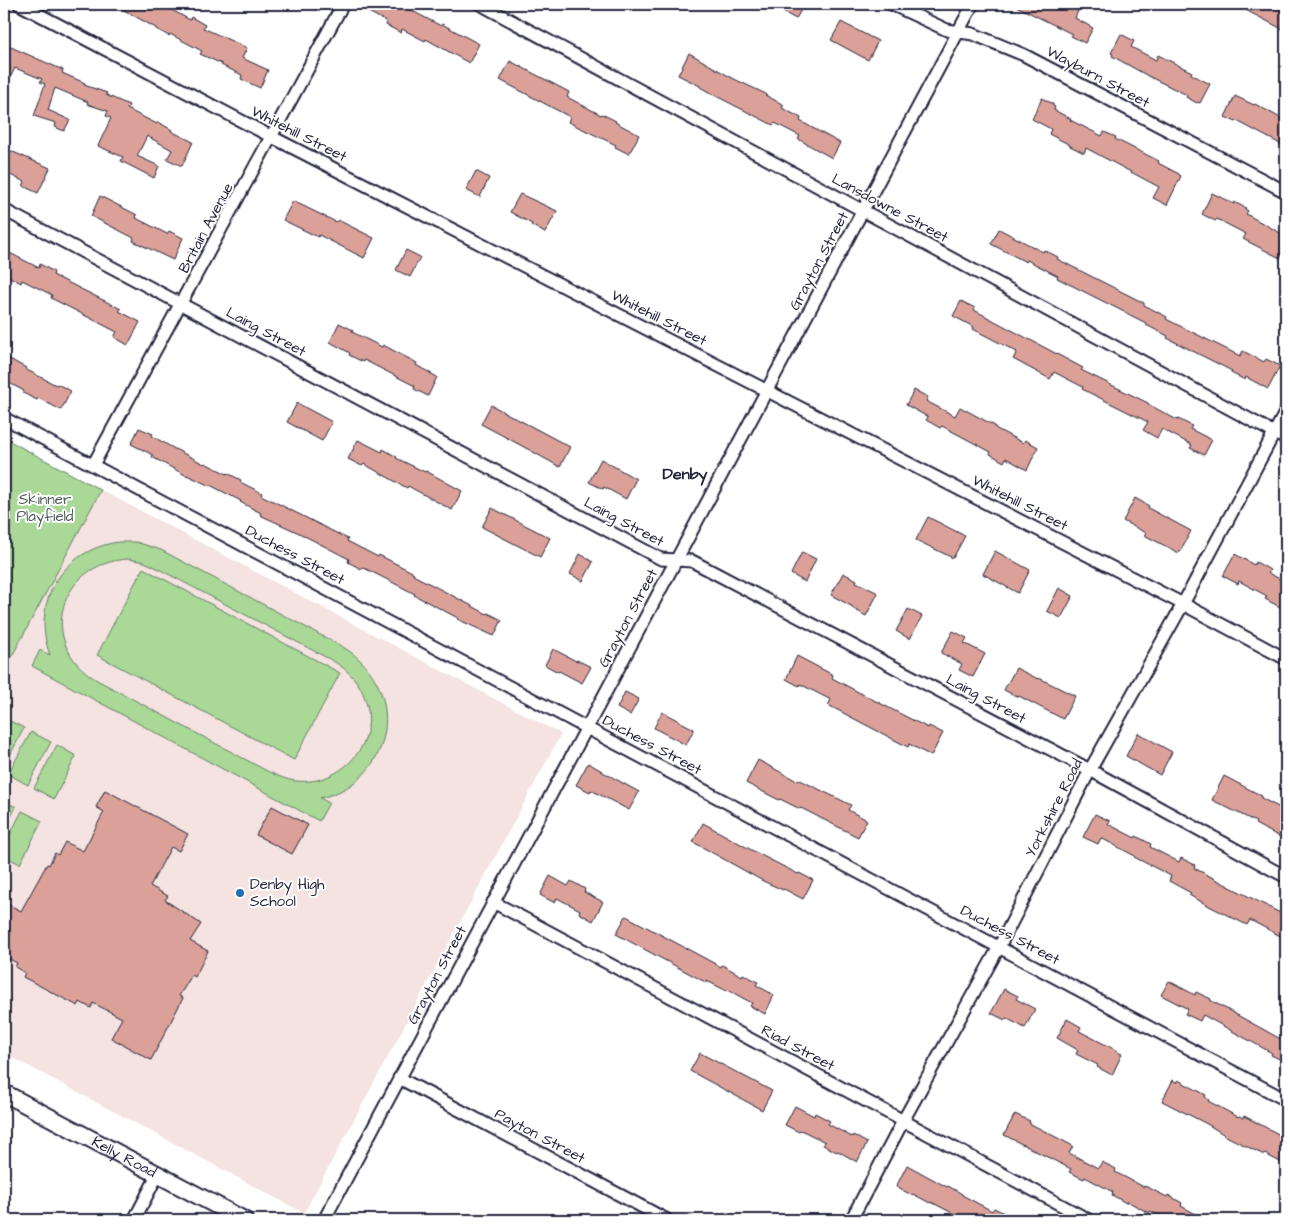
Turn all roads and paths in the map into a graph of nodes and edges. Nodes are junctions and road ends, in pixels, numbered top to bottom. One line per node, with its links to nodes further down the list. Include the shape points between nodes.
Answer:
1 (19, 4): 7 (street, Whitehill Street)
2 (343, 4): 7 (street, Britain Avenue)
3 (480, 4): 10 (street, Lansdowne Street)
4 (891, 4): 6 (street, Wayburn Street)
5 (973, 4): 6 (street, Grayton Street)
6 (958, 32): 8 (street, Wayburn Street, via 973,34 1024,55); 10 (street, Grayton Street)
7 (272, 137): 11 (street, Britain Avenue); 12 (street, Whitehill Street)
8 (1286, 192)
9 (4, 210): 11 (street, Laing Street)
10 (863, 210): 12 (street, Grayton Street); 15 (street, Lansdowne Street)
11 (181, 304): 17 (street, Britain Avenue); 18 (street, Laing Street, via 661,559)
12 (767, 390): 18 (street, Grayton Street); 19 (street, Whitehill Street)
13 (1286, 410): 15 (street, Yorkshire Road)
14 (4, 418): 17 (street, Duchess Street)
15 (1274, 433): 16 (street, Lansdowne Street); 19 (street, Yorkshire Road)
16 (1286, 439)
17 (93, 465): 21 (street, Duchess Street)
18 (676, 560): 21 (street, Grayton Street); 22 (street, Laing Street, via 692,561)
19 (1183, 604): 20 (street, Whitehill Street); 22 (street, Yorkshire Road)
20 (1286, 659)
21 (586, 727): 24 (street, Grayton Street); 25 (street, Duchess Street)
22 (1090, 770): 23 (street, Laing Street); 25 (street, Yorkshire Road)
23 (1286, 877)
24 (493, 902): 26 (street, Grayton Street); 29 (street, Riad Street)
25 (999, 947): 28 (street, Duchess Street); 29 (street, Yorkshire Road)
26 (399, 1078): 33 (street, Grayton Street); 34 (street, Payton Street)
27 (4, 1092): 30 (street, Kelly Road)
28 (1286, 1100)
29 (903, 1121): 35 (street, Yorkshire Road); 36 (street, Riad Street)
30 (158, 1174): 31 (street); 32 (street, Kelly Road)
31 (134, 1220)
32 (244, 1220)
33 (324, 1220)
34 (666, 1220)
35 (851, 1220)
36 (1088, 1220)

